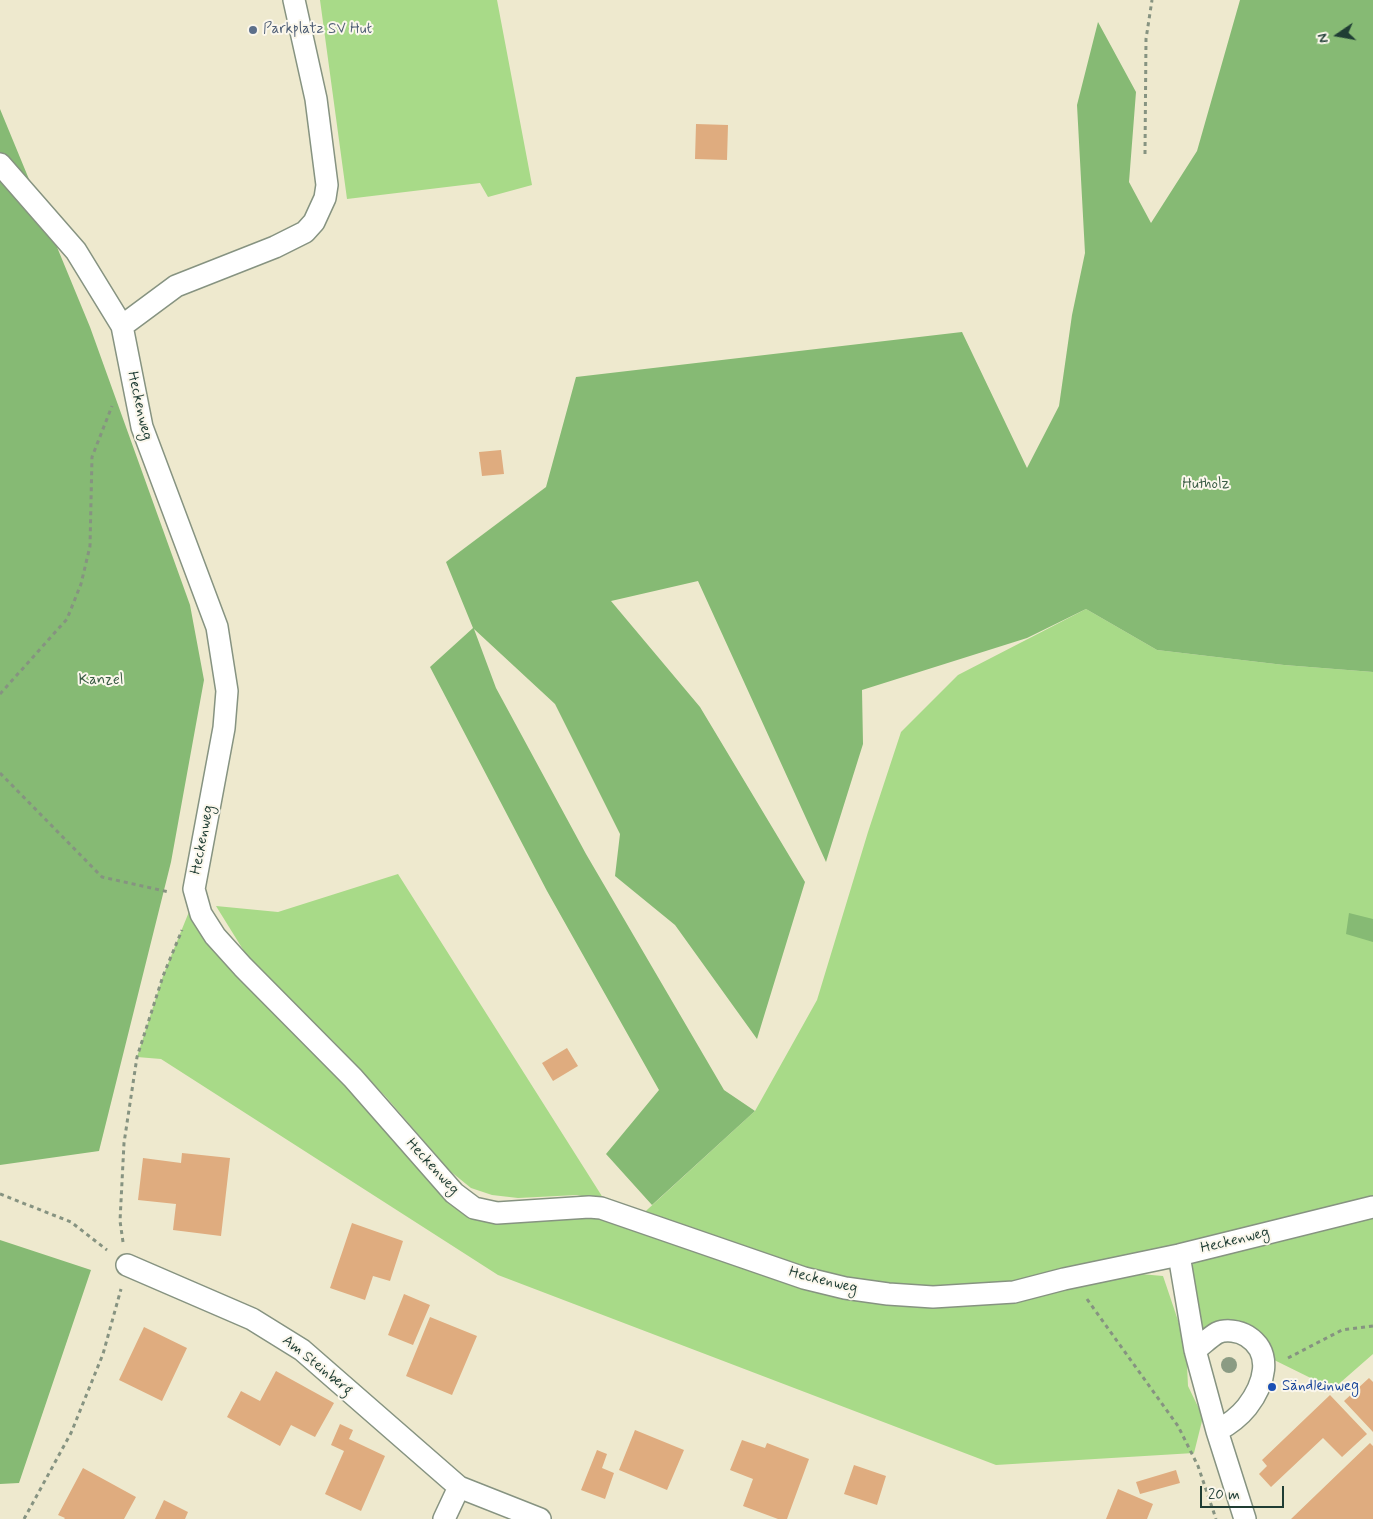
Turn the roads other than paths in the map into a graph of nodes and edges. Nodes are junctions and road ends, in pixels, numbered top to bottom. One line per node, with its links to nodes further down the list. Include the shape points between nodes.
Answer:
1 (294, 0): 3 (street, via 316,99 327,185 314,222 304,232 275,247 176,286)
2 (0, 164): 3 (street, Heckenweg, via 76,251)
3 (122, 326): 5 (street, Heckenweg, via 142,427 217,627 227,691 224,728 194,889 201,914 214,936 242,967 353,1078 454,1193 474,1208 497,1212 601,1208 804,1278 888,1294 933,1297 1014,1292)
4 (1373, 1207): 5 (street, Heckenweg)
5 (1179, 1255): 7 (street)
6 (127, 1265): 9 (street, Am Steinberg, via 252,1318 302,1350)
7 (1196, 1350): 8 (street); 8 (street, via 1217,1333 1238,1332 1259,1345 1264,1355 1265,1370 1247,1406)
8 (1217, 1432): 12 (street)
9 (459, 1487): 10 (street); 11 (street, Am Steinberg)
10 (444, 1519)
11 (540, 1519)
12 (1245, 1519)

